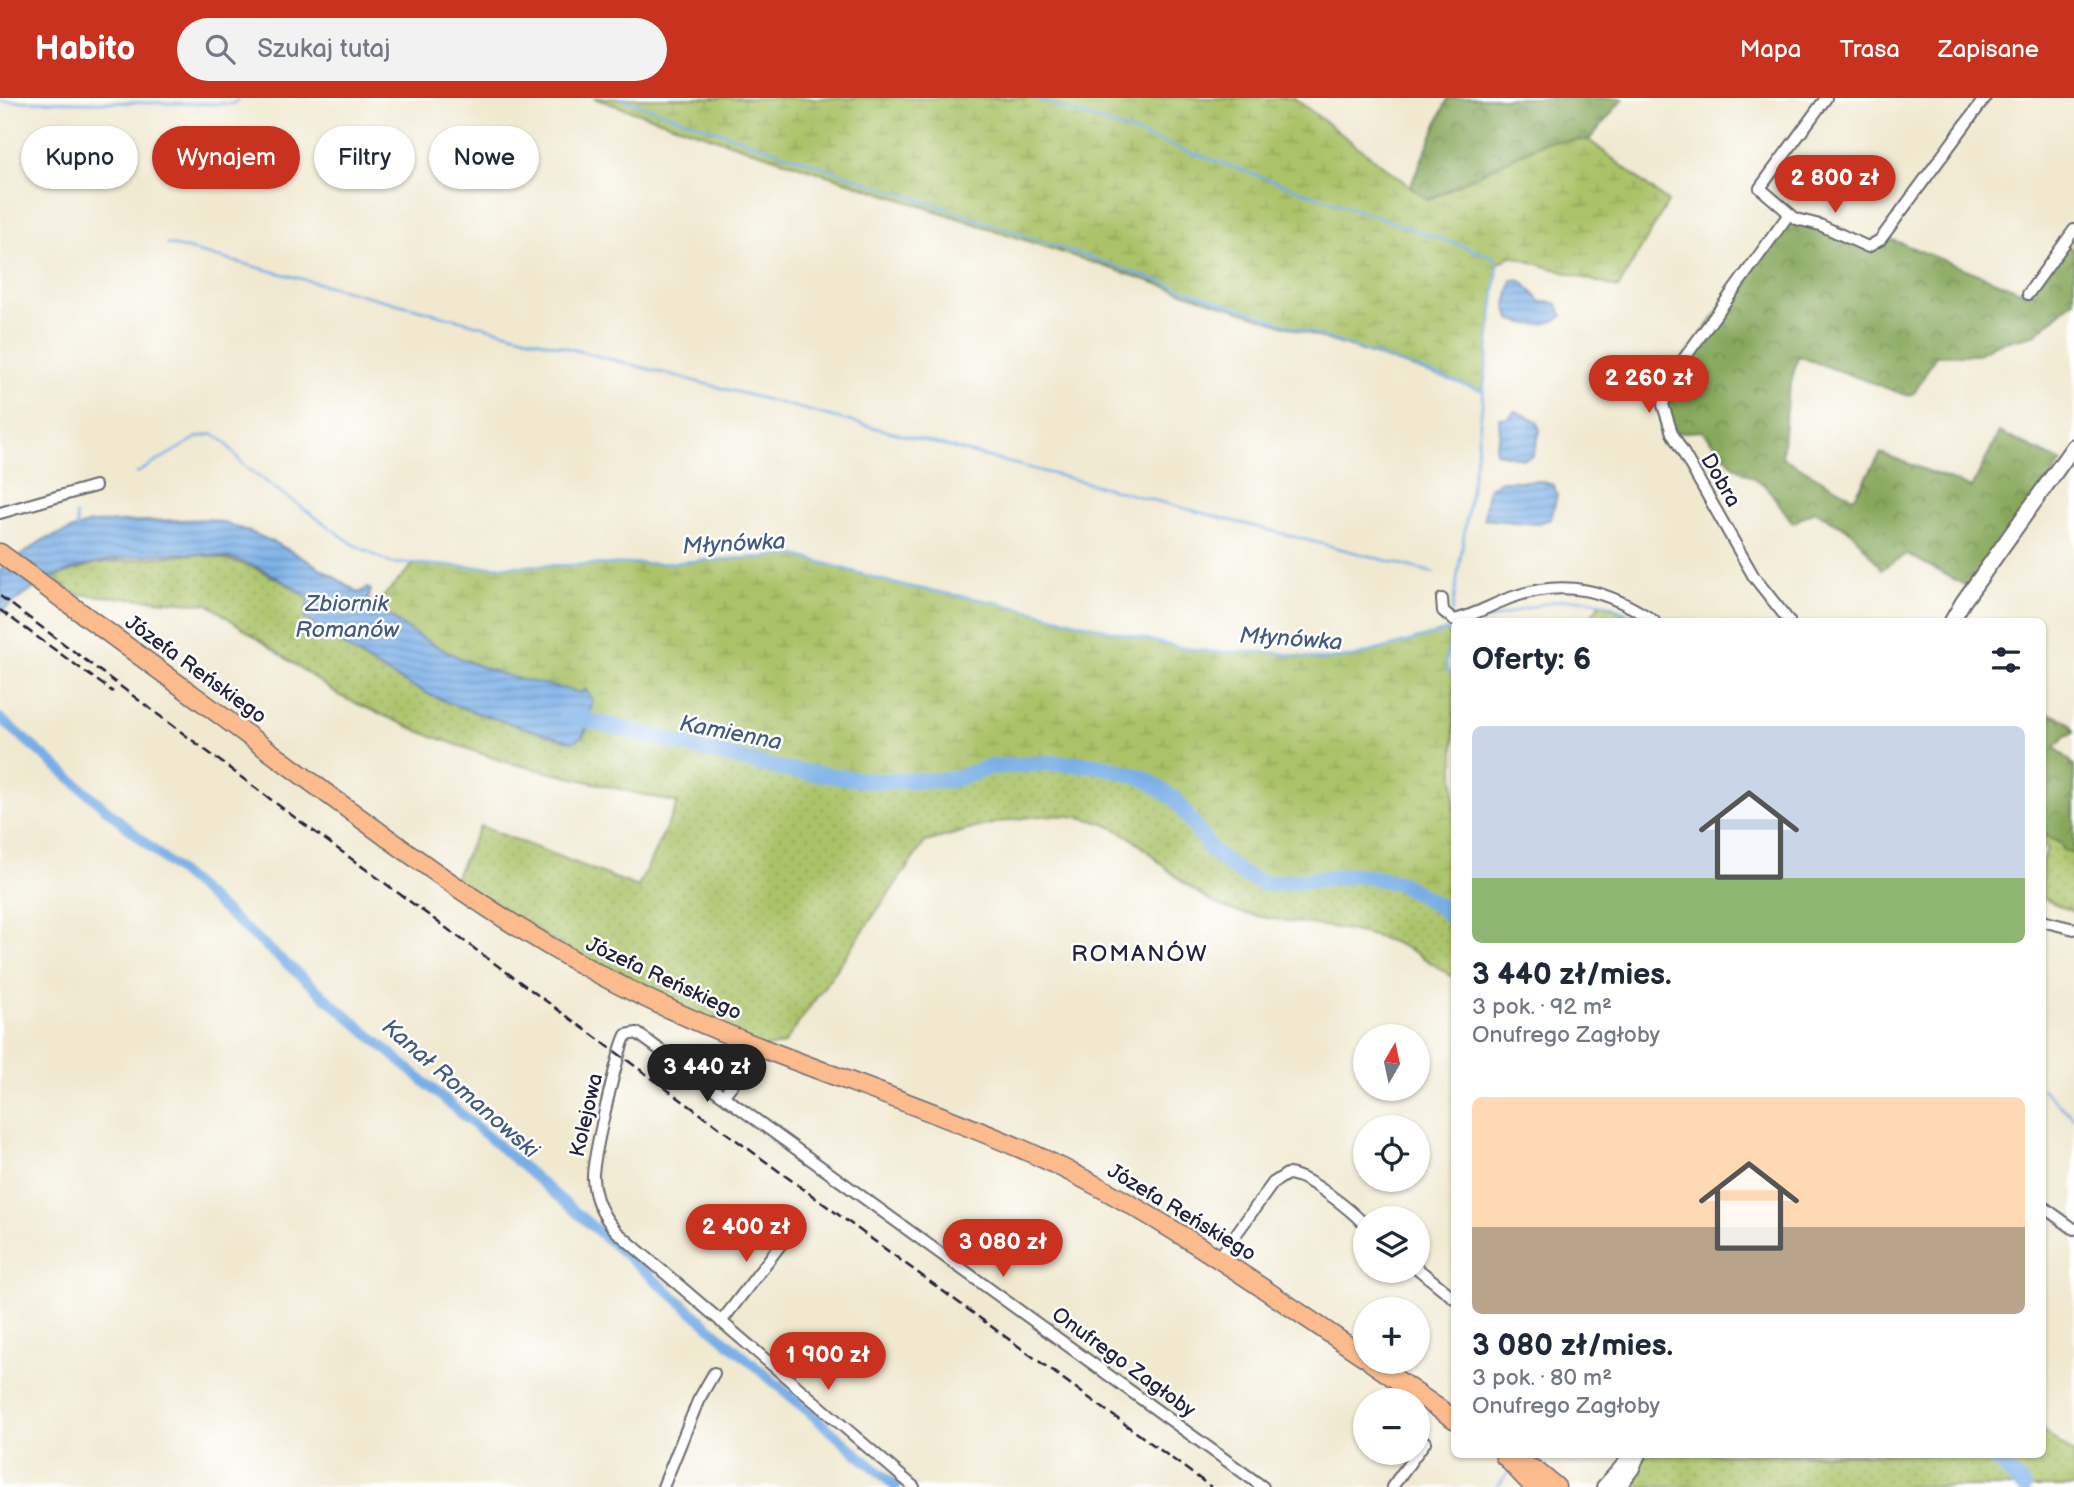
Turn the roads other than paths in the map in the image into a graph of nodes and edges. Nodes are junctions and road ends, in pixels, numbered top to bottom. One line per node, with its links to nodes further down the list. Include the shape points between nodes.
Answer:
1 (1826, 98): 3 (street, via 1760,188)
2 (1985, 98): 3 (street, via 1874,246 1859,245)
3 (1789, 214): 14 (street, Dobra, via 1665,385 1663,405 1672,433 1754,577)
4 (2074, 230): 5 (street)
5 (2028, 294)
6 (2074, 446): 15 (street)
7 (96, 486): 8 (street)
8 (0, 513)
9 (0, 553): 19 (main road, Józefa Reńskiego, via 484,907 632,992)
10 (1442, 599): 11 (street, via 1444,615)
11 (1451, 618)
12 (1459, 618): 13 (street, via 1539,591 1600,591)
13 (1649, 618)
14 (1787, 618)
15 (1954, 618)
16 (2046, 922): 17 (street)
17 (2074, 929)
18 (629, 1034): 20 (street, Onufrego Zagłoby, via 637,1033 654,1044); 28 (street, Kolejowa, via 624,1038 593,1167 595,1195 605,1219 617,1232)
19 (762, 1048): 20 (street); 25 (main road, Józefa Reńskiego, via 1035,1156 1133,1207)
20 (723, 1096): 40 (street, Onufrego Zagłoby)
21 (2046, 1209): 24 (street)
22 (1353, 1213): 25 (street, via 1300,1176 1287,1174 1273,1184)
23 (795, 1226): 28 (street)
24 (2074, 1229)
25 (1218, 1259): 29 (main road, Józefa Reńskiego)
26 (1430, 1279): 27 (street)
27 (1451, 1296)
28 (721, 1322): 39 (street, Kolejowa)
29 (1353, 1349)
30 (714, 1373): 38 (street)
31 (1388, 1374): 32 (main road)
32 (1451, 1417)
33 (1507, 1458): 37 (main road)
34 (1632, 1458): 43 (street)
35 (1635, 1458): 44 (street)
36 (1408, 1465): 41 (street)
37 (1531, 1479): 42 (main road)
38 (663, 1487)
39 (914, 1487)
40 (1264, 1487)
41 (1392, 1487)
42 (1556, 1487)
43 (1604, 1487)
44 (1618, 1487)

